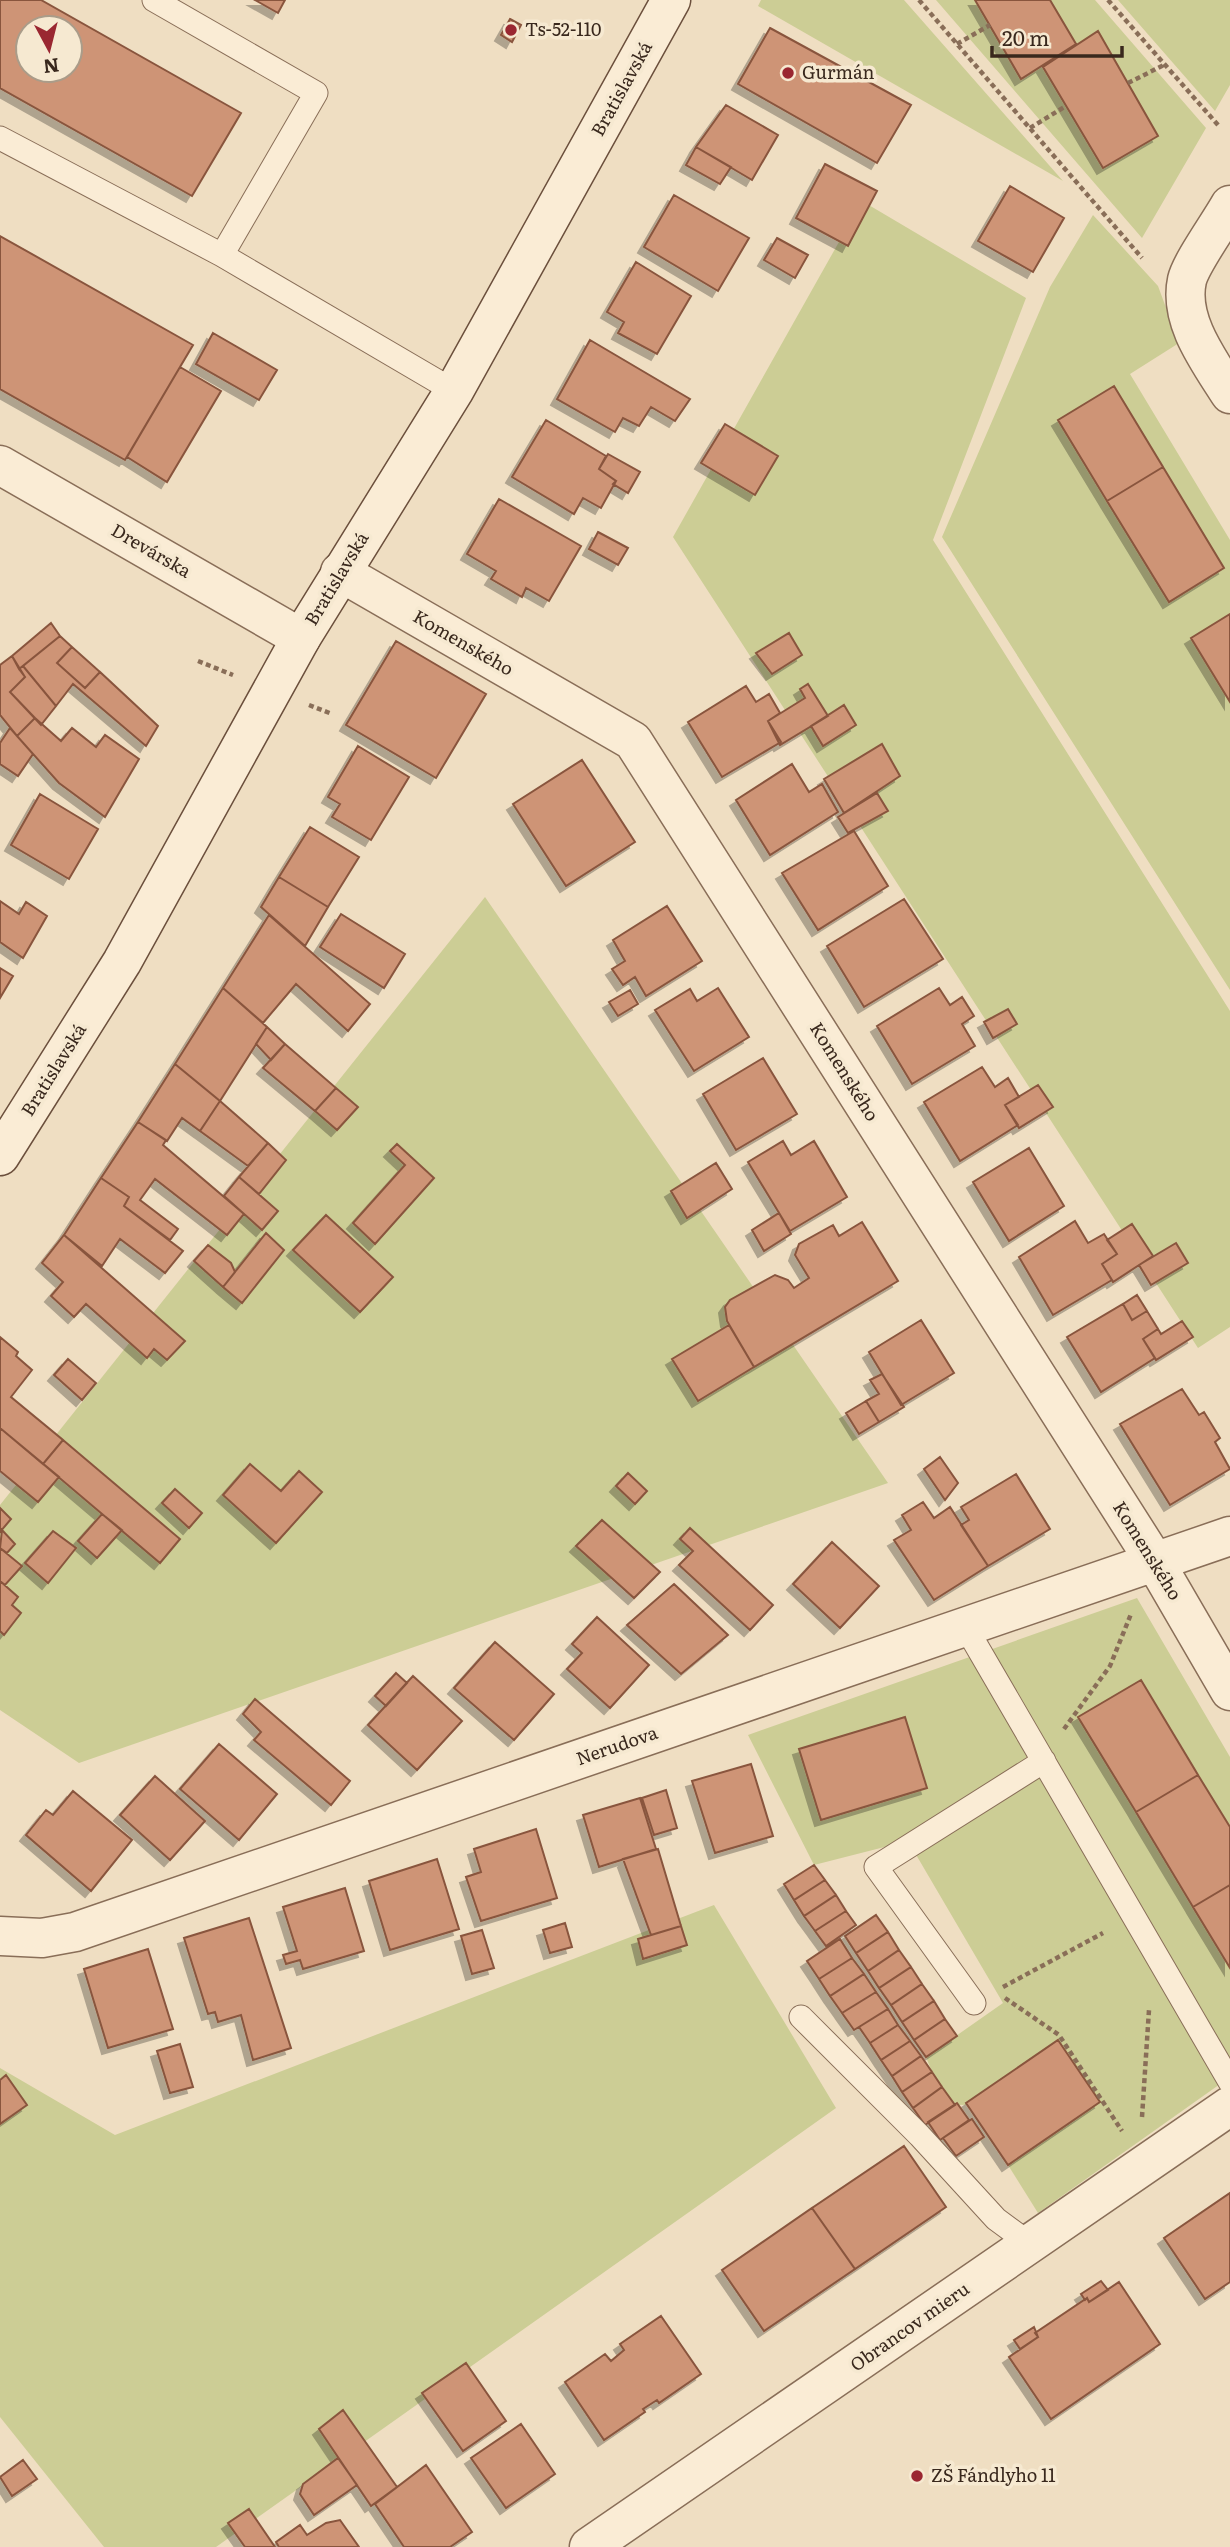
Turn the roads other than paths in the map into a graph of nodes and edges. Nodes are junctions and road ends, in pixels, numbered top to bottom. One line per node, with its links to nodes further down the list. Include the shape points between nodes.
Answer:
1 (154, 0): 5 (lane, via 316,93)
2 (671, 0): 6 (street, Bratislavská)
3 (0, 138): 5 (lane)
4 (1230, 205): 7 (street, via 1187,280 1189,318)
5 (222, 255): 6 (lane)
6 (454, 391): 9 (street, Bratislavská)
7 (1230, 394)
8 (0, 465): 10 (street, Drevárska)
9 (340, 572): 10 (street, Bratislavská); 13 (street, Komenského, via 633,741)
10 (301, 638): 11 (street, Bratislavská, via 122,962)
11 (0, 1156)
12 (1230, 1536): 13 (street, Nerudova)
13 (1155, 1562): 14 (street, Nerudova); 15 (street, Komenského)
14 (965, 1626): 16 (lane); 17 (street, Nerudova, via 75,1931 42,1938)
15 (1230, 1691)
16 (1047, 1767): 18 (lane, via 876,1867); 20 (lane)
17 (0, 1936)
18 (974, 2003)
19 (802, 2017): 22 (lane, via 996,2219)
20 (1230, 2082)
21 (1230, 2106): 22 (street, Obrancov mieru)
22 (1030, 2244): 23 (street, Obrancov mieru)
23 (589, 2547)

